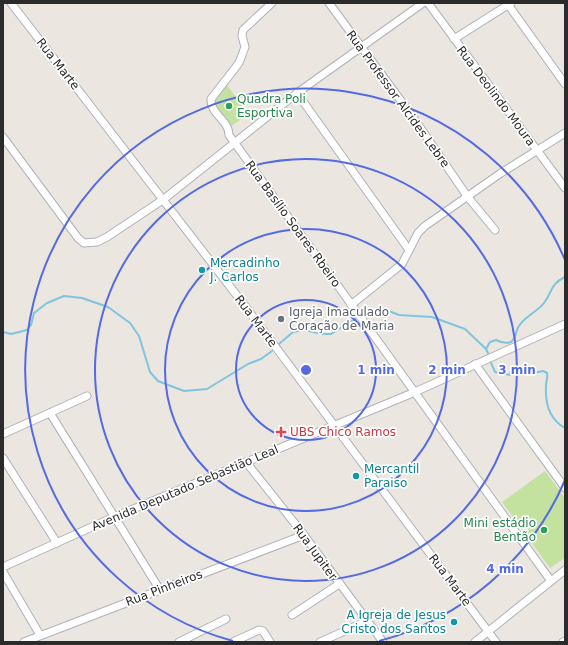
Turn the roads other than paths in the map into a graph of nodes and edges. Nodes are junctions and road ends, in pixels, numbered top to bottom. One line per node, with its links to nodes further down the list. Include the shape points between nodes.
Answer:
1 (11, 3): 17 (street, Rua Marte)
2 (272, 3): 13 (street, Rua Basílio Soares Rbeiro, via 243,30 245,47 239,63 211,99 211,105 228,127 229,135)
3 (329, 3): 8 (street, Rua Professor Alcides Lebre)
4 (423, 3): 8 (street)
5 (428, 3): 7 (street, Rua Deolindo Moura)
6 (509, 4): 7 (street); 9 (street)
7 (454, 39): 14 (street, Rua Deolindo Moura)
8 (361, 46): 10 (street); 16 (street, Rua Professor Alcides Lebre)
9 (565, 84)
10 (297, 93): 13 (street); 19 (street)
11 (565, 134): 14 (street)
12 (3, 136): 17 (street, via 84,243 102,240)
13 (234, 142): 17 (street); 20 (street, Rua Basílio Soares Rbeiro)
14 (537, 151): 15 (street, Rua Deolindo Moura); 16 (street)
15 (565, 188)
16 (467, 196): 18 (street, Rua Professor Alcides Lebre); 19 (street, via 425,226)
17 (164, 199): 26 (street, Rua Marte)
18 (495, 230)
19 (409, 250): 20 (street, via 402,264)
20 (351, 305): 23 (street, Rua Basílio Soares Rbeiro)
21 (565, 324): 22 (street, Avenida Deputado Sebastião Leal)
22 (476, 364): 23 (street, Avenida Deputado Sebastião Leal); 30 (street)
23 (415, 392): 26 (street, Avenida Deputado Sebastião Leal); 37 (street, Rua Basílio Soares Rbeiro)
24 (87, 396): 25 (street)
25 (50, 413): 27 (street); 31 (street)
26 (334, 426): 29 (street, Avenida Deputado Sebastião Leal); 43 (street, Rua Marte)
27 (3, 434)
28 (3, 458): 33 (street)
29 (246, 462): 31 (street, Avenida Deputado Sebastião Leal); 32 (street, Rua Jupiter)
30 (565, 488)
31 (114, 517): 33 (street, Avenida Deputado Sebastião Leal); 39 (street)
32 (304, 535): 38 (street, Rua Jupiter); 39 (street, Rua Pinheiros)
33 (57, 543): 34 (street, Avenida Deputado Sebastião Leal)
34 (3, 567)
35 (565, 570): 37 (street)
36 (3, 572): 44 (street)
37 (551, 581): 43 (street)
38 (339, 584): 40 (street); 42 (street, Rua Jupiter)
39 (160, 590): 44 (street, Rua Pinheiros)
40 (292, 615)
41 (226, 619): 46 (street)
42 (367, 621): 49 (street); 50 (street, Rua Jupiter)
43 (488, 631): 51 (street); 52 (street, Rua Marte)
44 (40, 635): 45 (street, Rua Pinheiros)
45 (24, 642)
46 (179, 642)
47 (233, 642): 48 (street, via 259,630 263,631)
48 (270, 642)
49 (320, 642)
50 (384, 642)
51 (475, 642)
52 (496, 642)

